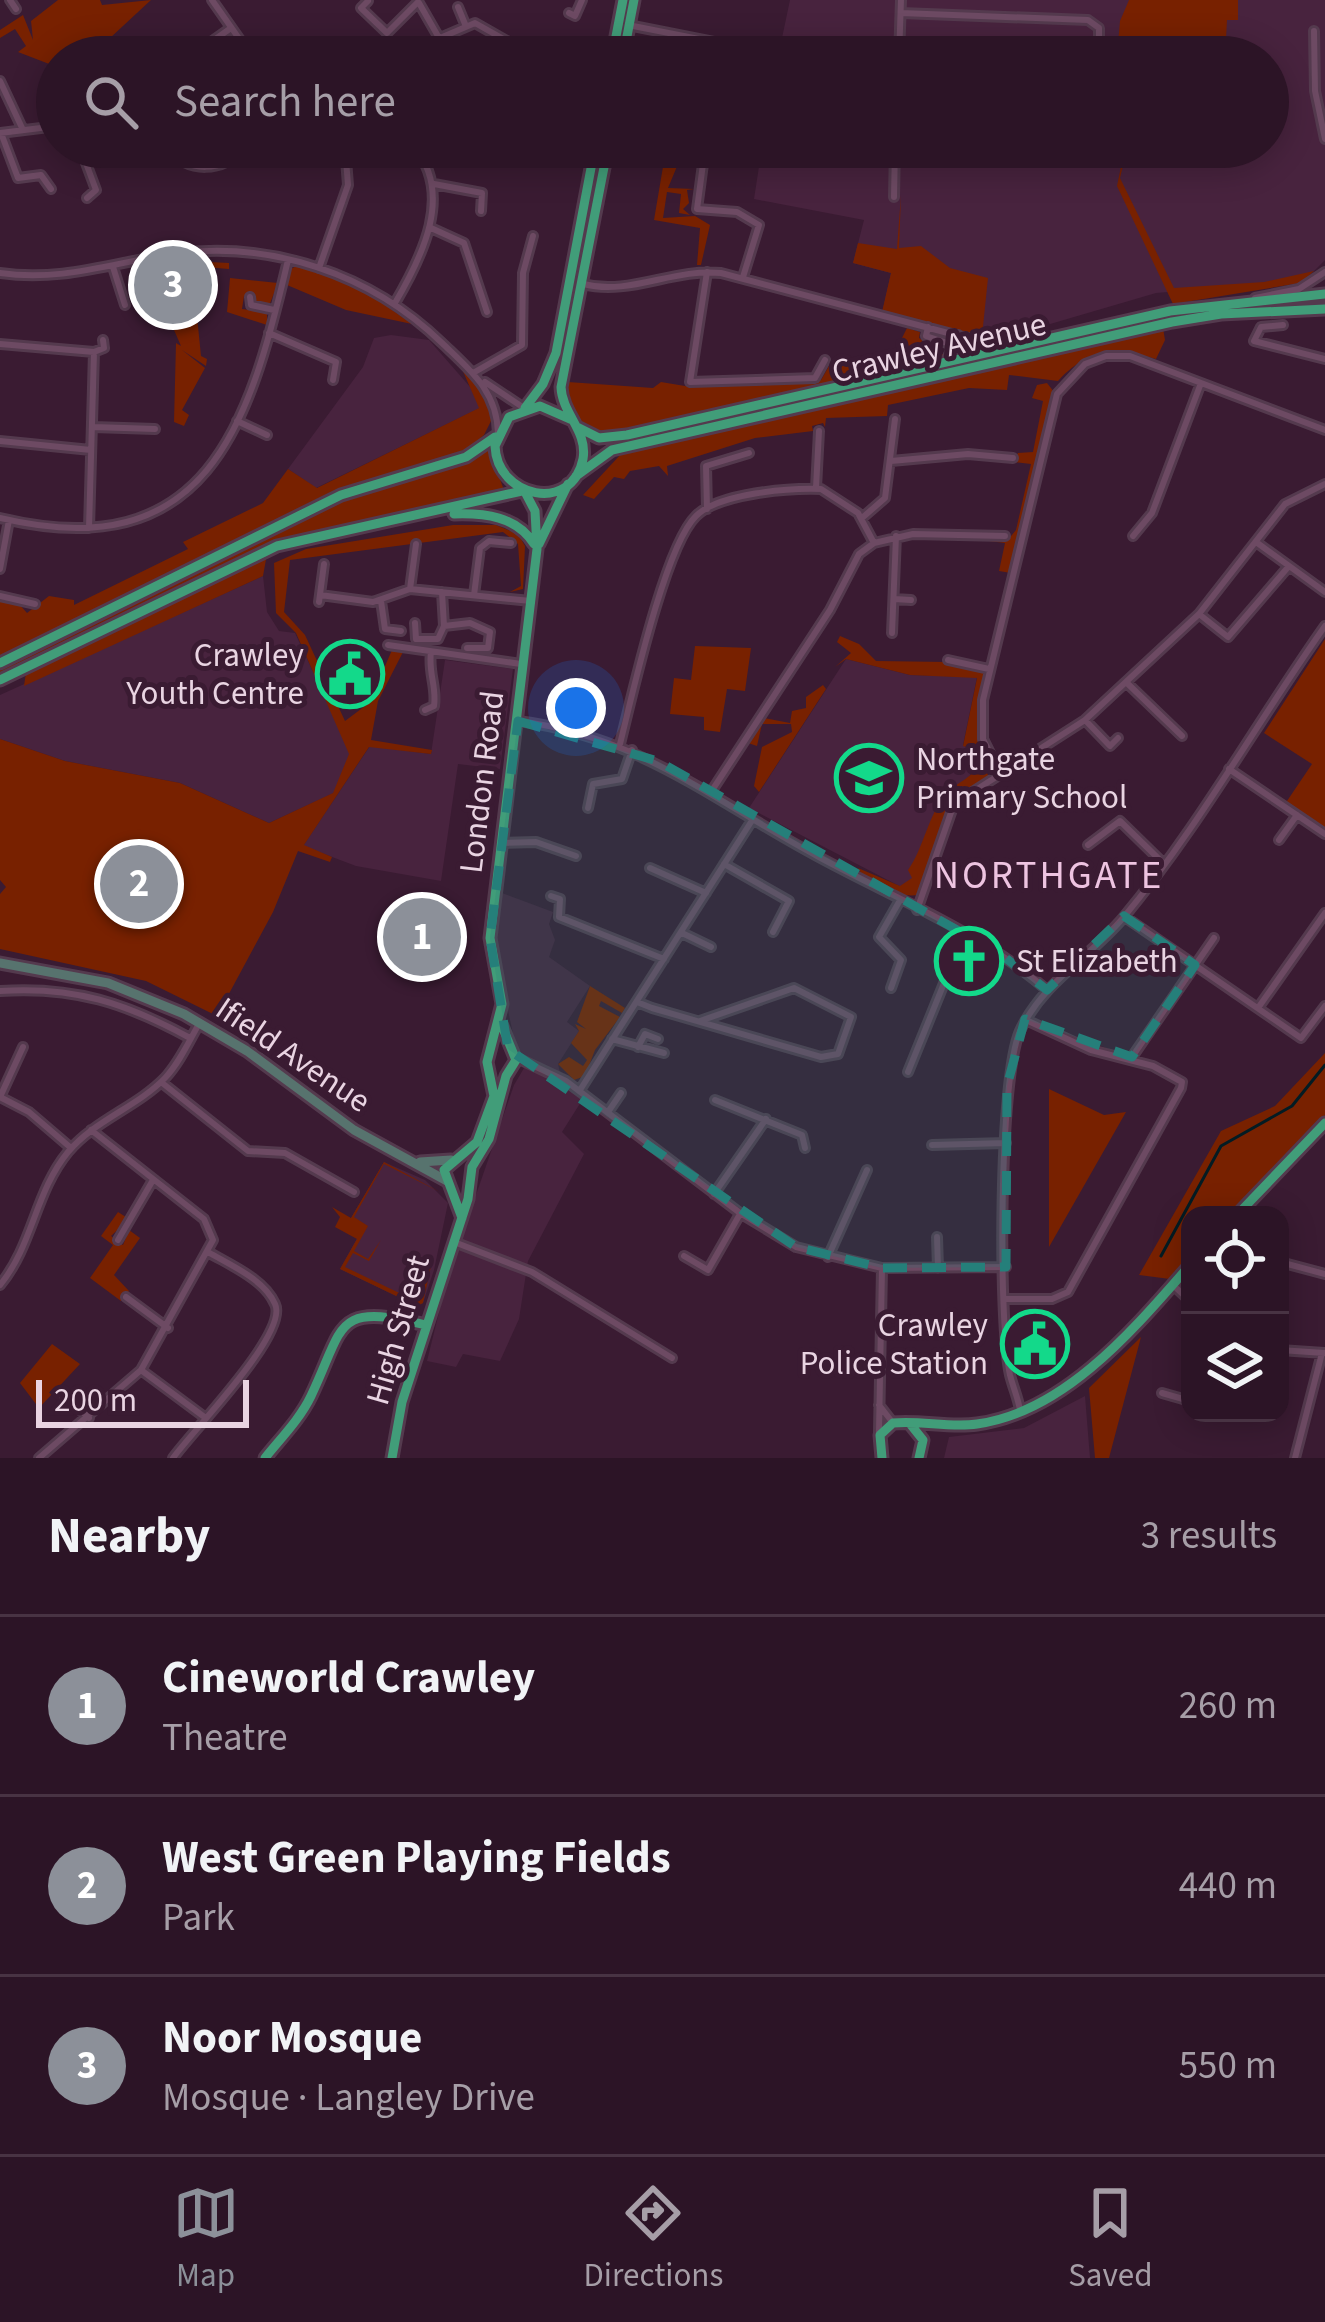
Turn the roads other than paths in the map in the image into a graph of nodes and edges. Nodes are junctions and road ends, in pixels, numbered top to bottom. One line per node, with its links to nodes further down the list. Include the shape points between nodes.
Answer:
1 (10, 0): 11 (street)
2 (228, 0): 8 (street)
3 (582, 0): 13 (street)
4 (623, 0): 26 (main road)
5 (634, 0): 16 (main road)
6 (901, 0): 12 (street)
7 (417, 1): 19 (street); 23 (street)
8 (214, 4): 17 (street)
9 (364, 4): 14 (street); 19 (street)
10 (458, 7): 15 (street)
11 (16, 9)
12 (901, 13): 29 (street); 30 (street, via 1090,21)
13 (569, 14)
14 (350, 19)
15 (465, 24): 24 (street); 25 (street)
16 (628, 26): 27 (main road); 28 (street)
17 (231, 28): 20 (street); 21 (street)
18 (1314, 31): 35 (street)
19 (387, 33): 22 (street)
20 (220, 36)
21 (237, 36)
22 (390, 36)
23 (439, 36)
24 (444, 36)
25 (508, 36)
26 (616, 36)
27 (626, 36)
28 (681, 36)
29 (900, 36)
30 (1099, 36)
31 (0, 81): 33 (street)
32 (36, 128): 33 (street)
33 (22, 130): 34 (street)
34 (1, 133): 44 (street, via 18,178 41,175)
35 (1325, 139)
36 (88, 168): 46 (street, via 96,188)
37 (347, 168): 52 (street)
38 (425, 168): 43 (street)
39 (590, 168): 81 (main road, via 556,352)
40 (604, 168): 57 (main road)
41 (702, 168): 56 (street, via 696,208 737,212 760,226)
42 (895, 168): 45 (street)
43 (434, 184): 47 (street, via 482,193); 48 (street)
44 (51, 189)
45 (894, 197)
46 (87, 198)
47 (481, 211)
48 (429, 227): 61 (street); 65 (street, via 464,243)
49 (533, 236): 77 (street, via 523,274 522,345)
50 (288, 260): 51 (street, via 205,251); 52 (street); 64 (street)
51 (112, 267): 55 (street, via 68,276); 62 (street)
52 (319, 268): 61 (street)
53 (707, 272): 56 (street); 57 (street, via 619,288); 76 (street, via 690,382 815,378)
54 (1325, 272): 60 (street, via 1299,289)
55 (0, 273)
56 (743, 277): 67 (street)
57 (583, 284): 84 (main road, via 561,387)
58 (1325, 294): 60 (main road, Crawley Avenue)
59 (250, 297): 64 (street, via 251,305)
60 (1240, 300): 78 (main road, Crawley Avenue)
61 (395, 303): 77 (street)
62 (124, 305)
63 (1325, 309): 96 (main road, Crawley Avenue, via 1221,314 1122,333 612,450)
64 (275, 310): 68 (street)
65 (487, 312)
66 (1283, 325): 75 (street, via 1261,327 1254,341)
67 (928, 327): 69 (street); 73 (street, via 926,336)
68 (269, 333): 79 (street, via 330,358 339,365); 83 (street)
69 (958, 335): 71 (street); 78 (street, via 952,354)
70 (104, 340): 74 (street)
71 (1006, 340)
72 (0, 344): 74 (street)
73 (947, 344)
74 (94, 352): 85 (street)
75 (1325, 359)
76 (825, 360)
77 (472, 373): 81 (street); 89 (street, via 496,404)
78 (895, 376): 84 (main road, Crawley Avenue, via 627,435 599,437)
79 (333, 380)
80 (1201, 383): 87 (street); 101 (street); 142 (street, via 1114,355 1064,382)
81 (525, 408): 84 (main road, via 551,407); 89 (main road)
82 (895, 418): 95 (street)
83 (236, 421): 90 (street); 106 (street, via 182,499 131,523)
84 (574, 423): 96 (main road, via 584,449)
85 (92, 427): 86 (street); 92 (street)
86 (155, 429)
87 (1325, 430)
88 (819, 431): 98 (street)
89 (498, 433): 100 (main road, via 498,466); 140 (main road, via 466,457 341,495)
90 (266, 435)
91 (0, 441): 92 (street)
92 (91, 451): 106 (street)
93 (749, 453): 102 (street, via 706,466)
94 (1013, 458): 95 (street)
95 (891, 461): 104 (street, via 885,498)
96 (572, 480): 100 (main road, via 543,494); 116 (main road, London Road)
97 (1325, 484): 112 (street, via 1285,504)
98 (816, 489): 102 (street); 104 (street)
99 (1150, 489): 101 (street)
100 (524, 492): 103 (main road); 116 (main road, London Road, via 535,511)
101 (1160, 492): 107 (street)
102 (706, 509): 150 (street, via 677,546)
103 (432, 515): 116 (main road, via 501,519 526,532); 143 (main road, via 272,548)
104 (861, 518): 114 (street)
105 (4, 519): 106 (street); 119 (street)
106 (89, 527)
107 (1140, 529): 110 (street); 111 (street)
108 (896, 536): 109 (street); 114 (street); 125 (street)
109 (1005, 536)
110 (1132, 536)
111 (1148, 538)
112 (1256, 542): 118 (street); 130 (street)
113 (511, 543): 123 (street, via 480,548)
114 (874, 543): 154 (street, via 849,567 830,610)
115 (416, 544): 120 (street)
116 (537, 549): 128 (main road, London Road)
117 (324, 564): 127 (street, via 320,598)
118 (1289, 566): 122 (street); 130 (street, via 1228,637)
119 (0, 569)
120 (410, 589): 121 (street); 127 (street)
121 (442, 592): 123 (street); 132 (street)
122 (1325, 592)
123 (474, 595): 128 (street)
124 (0, 596): 129 (street)
125 (894, 599): 126 (street); 135 (street)
126 (911, 600)
127 (381, 601): 134 (street, via 385,629)
128 (531, 601): 141 (main road, London Road)
129 (35, 604)
130 (1199, 614): 144 (street)
131 (415, 623): 132 (street, via 423,642 438,639)
132 (444, 626): 137 (street, via 485,626 490,646)
133 (1325, 626): 152 (street)
134 (401, 631)
135 (892, 633)
136 (388, 645): 138 (street)
137 (467, 648)
138 (431, 652): 141 (street); 145 (street, via 436,690)
139 (949, 660): 142 (street)
140 (0, 663)
141 (524, 664): 146 (main road, London Road)
142 (989, 669): 153 (street, via 981,723)
143 (0, 680)
144 (1128, 684): 147 (street); 148 (street)
145 (425, 710)
146 (518, 721): 150 (street); 160 (main road, London Road)
147 (1085, 721): 149 (street, via 1110,746); 153 (street)
148 (1182, 736)
149 (1118, 738)
150 (620, 744): 151 (street)
151 (632, 749): 154 (street); 155 (street, via 622,778 593,784)
152 (1229, 769): 156 (street); 164 (street)
153 (1000, 773): 169 (street, via 948,812)
154 (711, 792): 157 (street)
155 (588, 808)
156 (1297, 815): 158 (street); 159 (street)
157 (751, 821): 163 (street); 168 (street)
158 (1325, 834)
159 (1279, 840)
160 (502, 843): 162 (street, via 536,842); 187 (main road, London Road, via 490,949)
161 (1088, 845): 164 (street, via 1120,821)
162 (576, 856)
163 (724, 864): 166 (street); 172 (street, via 789,901)
164 (1163, 864): 171 (street)
165 (650, 868): 166 (street)
166 (706, 893): 173 (street)
167 (551, 896): 177 (street, via 560,899 559,917)
168 (900, 901): 169 (street); 180 (street, via 879,937 901,960)
169 (917, 910): 174 (street)
170 (1325, 913): 185 (street)
171 (1124, 916): 179 (street); 182 (street)
172 (773, 932)
173 (682, 933): 176 (street); 177 (street)
174 (964, 934): 182 (street); 199 (street)
175 (1214, 938): 179 (street)
176 (711, 947)
177 (664, 959): 183 (street)
178 (0, 963): 189 (street, Ifield Avenue, via 122,987)
179 (1195, 965): 185 (street); 197 (street)
180 (891, 988)
181 (0, 991): 190 (street, via 92,994)
182 (1047, 991): 186 (street)
183 (637, 1002): 188 (street); 191 (street)
184 (1325, 1006): 185 (street, via 1301,1039)
185 (1258, 1008)
186 (1026, 1020): 197 (street, via 1091,1050); 210 (street, via 1008,1076)
187 (501, 1021): 196 (main road, London Road); 198 (main road, London Road)
188 (700, 1021): 188 (street, via 794,988 851,1018 830,1058)
189 (200, 1022): 190 (street); 215 (street, Ifield Avenue, via 354,1130)
190 (191, 1038): 201 (street)
191 (612, 1039): 194 (street); 202 (street)
192 (658, 1039): 194 (street, via 645,1034)
193 (23, 1047): 204 (street)
194 (638, 1047): 195 (street)
195 (664, 1053)
196 (490, 1054): 198 (main road); 200 (main road)
197 (1132, 1057): 244 (street, via 1181,1088 1068,1292)
198 (511, 1062): 200 (main road); 202 (street); 216 (main road, London Road, via 489,1139)
199 (908, 1072)
200 (492, 1073): 214 (main road, via 487,1122)
201 (161, 1082): 209 (street); 221 (street, via 248,1151 285,1153)
202 (580, 1090): 206 (street)
203 (622, 1093): 206 (street)
204 (0, 1097): 212 (street)
205 (715, 1100): 207 (street)
206 (608, 1112): 222 (street)
207 (766, 1119): 213 (street, via 802,1135); 222 (street)
208 (1325, 1123): 223 (main road)
209 (92, 1130): 212 (street); 218 (street)
210 (1006, 1143): 211 (street); 237 (street)
211 (932, 1145)
212 (71, 1148): 234 (street, via 48,1181)
213 (805, 1148)
214 (454, 1159): 215 (street); 216 (main road); 220 (main road, via 444,1169)
215 (415, 1162): 220 (street, Ifield Avenue)
216 (472, 1167): 219 (main road, High Street)
217 (867, 1170): 231 (street)
218 (152, 1180): 227 (street); 229 (street, via 208,1224)
219 (470, 1181): 220 (main road); 225 (main road, High Street)
220 (449, 1183): 225 (main road, High Street)
221 (354, 1192)
222 (714, 1194): 224 (street)
223 (1246, 1206)
224 (740, 1214): 230 (street, via 707,1270); 231 (street)
225 (461, 1219): 228 (main road, High Street)
226 (937, 1237): 236 (street)
227 (118, 1240)
228 (453, 1241): 245 (main road, High Street); 249 (street, via 532,1272)
229 (208, 1252): 246 (street); 256 (street, via 262,1286 278,1319 262,1351)
230 (684, 1256)
231 (828, 1257): 235 (street)
232 (2, 1261): 234 (street)
233 (1289, 1264): 238 (street)
234 (13, 1268): 241 (street)
235 (882, 1268): 236 (street); 254 (street)
236 (938, 1268): 237 (street)
237 (1006, 1268): 244 (street)
238 (1325, 1274)
239 (1181, 1275): 240 (main road)
240 (1172, 1285): 242 (street); 255 (main road, via 1070,1386)
241 (0, 1286)
242 (1181, 1293)
243 (126, 1297): 246 (street)
244 (1006, 1299): 255 (street)
245 (425, 1325): 266 (main road, via 380,1314 350,1322 327,1350 304,1408); 267 (main road, High Street)
246 (168, 1328): 250 (street)
247 (1289, 1351): 248 (street)
248 (1324, 1353): 268 (street)
249 (672, 1358)
250 (141, 1370): 256 (street); 257 (street)
251 (61, 1392): 257 (street)
252 (1162, 1393): 253 (street)
253 (1181, 1398)
254 (879, 1405): 258 (street); 261 (street)
255 (1021, 1414): 260 (main road)
256 (203, 1416): 265 (street)
257 (89, 1418): 264 (street)
258 (893, 1423): 259 (main road); 261 (main road)
259 (911, 1425): 260 (main road); 262 (main road)
260 (943, 1425): 262 (main road)
261 (880, 1435): 263 (main road)
262 (921, 1455)
263 (880, 1457)
264 (38, 1458)
265 (173, 1458)
266 (265, 1458)
267 (392, 1458)
268 (1295, 1458)

